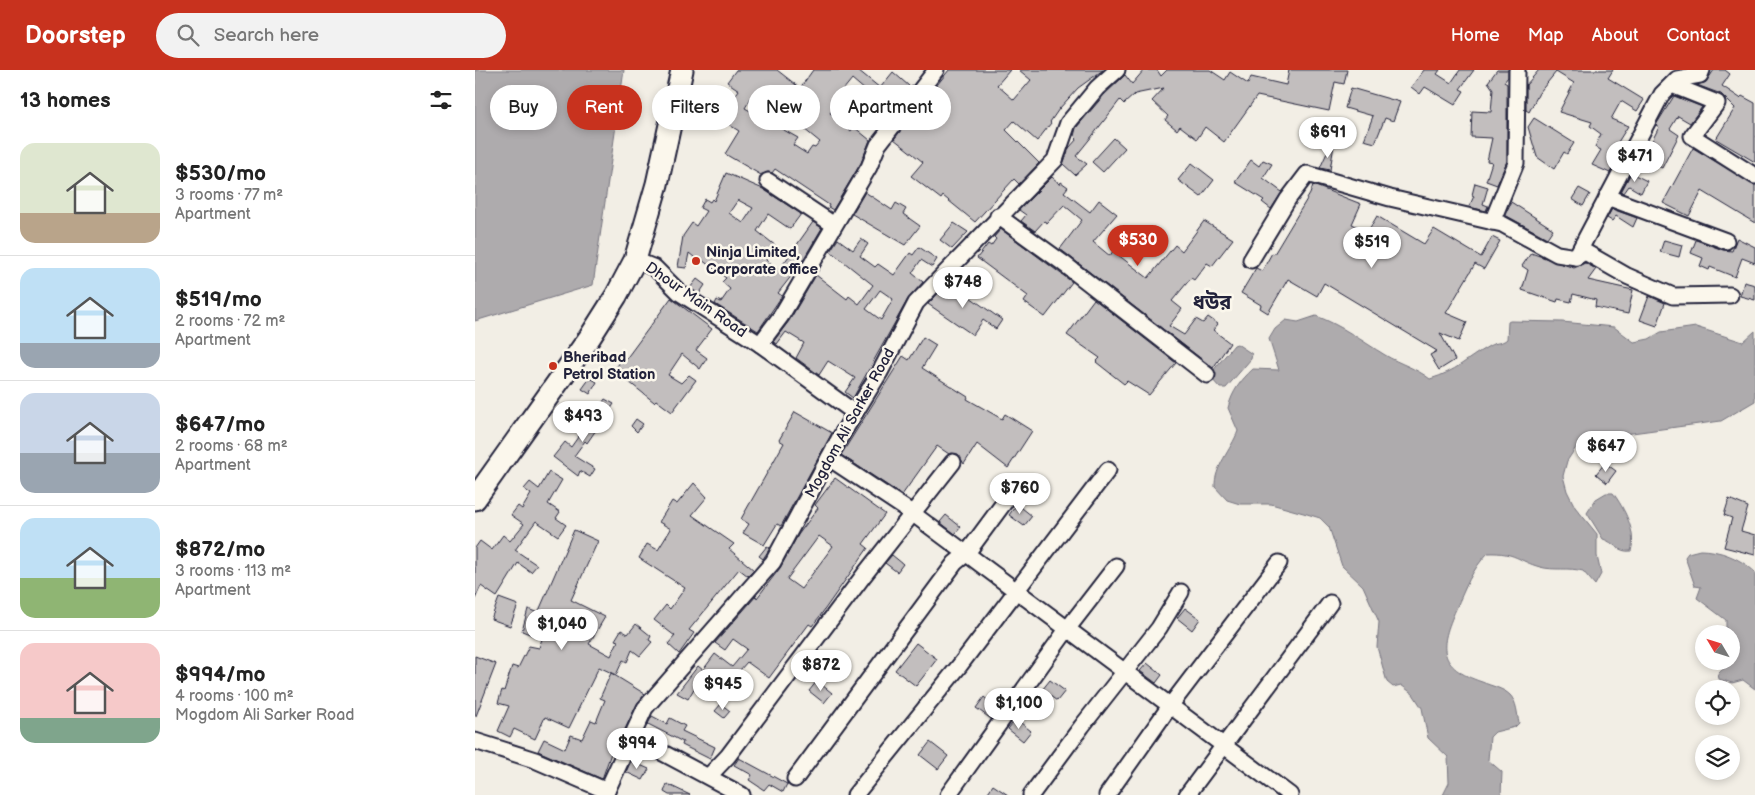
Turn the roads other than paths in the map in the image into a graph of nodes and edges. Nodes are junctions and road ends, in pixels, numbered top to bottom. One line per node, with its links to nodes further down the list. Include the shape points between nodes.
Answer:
1 (682, 70): 15 (highway, via 657,184)
2 (936, 70): 12 (street, Dhour Main Road, via 878,145 869,167)
3 (1117, 70): 10 (street, Mogdom Ali Sarker Road, via 1068,123 1055,160)
4 (1517, 70): 11 (street, via 1516,163)
5 (1702, 70): 6 (street, via 1699,75 1677,79)
6 (1672, 85): 7 (street, via 1717,103 1692,136); 9 (street, via 1662,94)
7 (1755, 176)
8 (768, 181): 12 (street)
9 (1607, 197): 13 (street); 14 (street)
10 (998, 216): 19 (street); 20 (street, Mogdom Ali Sarker Road, via 916,303)
11 (1492, 222): 14 (street, via 1557,254); 16 (street, via 1307,174)
12 (834, 224): 18 (street, Dhour Main Road, via 781,316)
13 (1726, 241)
14 (1575, 257): 17 (street, via 1585,252 1627,276 1673,296)
15 (635, 260): 18 (street, Dhour Main Road, via 655,268 680,293); 25 (highway, via 590,338)
16 (1251, 260)
17 (1730, 295)
18 (760, 344): 20 (street)
19 (1207, 375)
20 (855, 413): 21 (street, Mogdom Ali Sarker Road)
21 (829, 458): 26 (street); 36 (street, Mogdom Ali Sarker Road, via 773,562 645,708)
22 (953, 462): 26 (street)
23 (1108, 470): 30 (street)
24 (1009, 496): 27 (street)
25 (475, 499)
26 (912, 513): 27 (street); 39 (street, via 729,756)
27 (967, 553): 30 (street); 40 (street, via 955,563)
28 (1279, 563): 35 (street)
29 (1116, 566): 33 (street)
30 (1015, 590): 33 (street); 43 (street, via 960,665)
31 (1181, 592): 34 (street, via 1159,628)
32 (1330, 602): 38 (street)
33 (1068, 628): 34 (street); 44 (street)
34 (1126, 671): 35 (street); 45 (street)
35 (1170, 706): 38 (street); 46 (street)
36 (633, 737): 39 (street); 41 (street, Mogdom Ali Sarker Road)
37 (475, 741): 41 (street, via 535,760)
38 (1223, 746): 47 (street); 48 (street)
39 (709, 776): 42 (street)
40 (795, 779)
41 (606, 793)
42 (742, 795)
43 (855, 795)
44 (949, 795)
45 (1031, 795)
46 (1107, 795)
47 (1187, 795)
48 (1290, 795)

